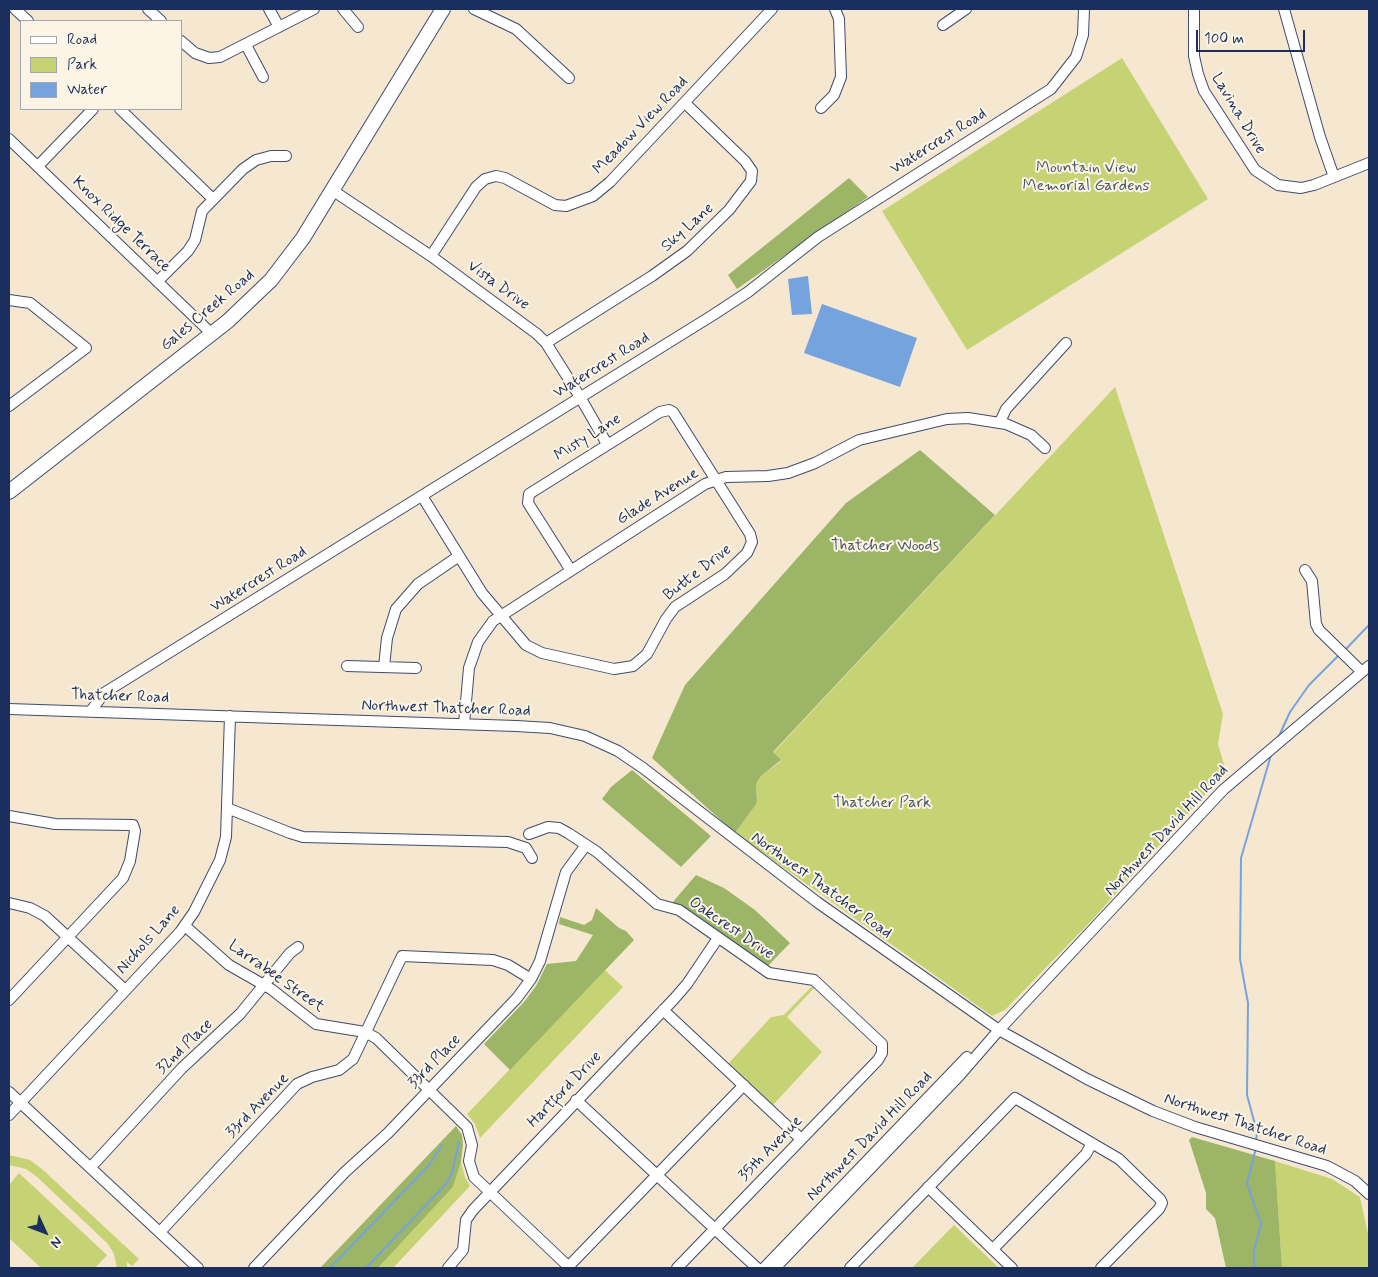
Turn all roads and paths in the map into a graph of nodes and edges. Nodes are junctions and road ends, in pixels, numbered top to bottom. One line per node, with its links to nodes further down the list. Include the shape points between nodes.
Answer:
1 (15, 9): 14 (street)
2 (148, 9): 15 (street)
3 (269, 9): 17 (street)
4 (314, 9): 17 (street)
5 (343, 9): 18 (street)
6 (443, 9): 32 (main road, Gales Creek Road)
7 (474, 9): 22 (street, via 516,29)
8 (772, 9): 23 (street, Meadow View Road)
9 (835, 9): 24 (street, via 839,19 841,77 834,95)
10 (966, 9): 16 (street)
11 (1084, 9): 40 (street, Watercrest Road, via 1076,57 1051,89 818,237 748,292)
12 (1194, 9): 31 (street, Lavina Drive, via 1194,56 1204,91 1249,164 1270,181 1290,187 1307,187)
13 (1284, 9): 31 (street)
14 (27, 20)
15 (160, 20)
16 (943, 24)
17 (279, 27): 20 (street)
18 (358, 27)
19 (182, 42): 20 (street, via 208,58 220,57)
20 (246, 45): 21 (street)
21 (263, 77)
22 (569, 78)
23 (685, 102): 34 (street, Meadow View Road, via 594,196 566,206 555,205 505,178 485,179 476,187); 38 (street, Sky Lane, via 745,161 752,171 751,181 707,233 674,261)
24 (821, 108)
25 (92, 110): 30 (street)
26 (121, 110): 33 (street)
27 (9, 138): 30 (street, Knox Ridge Terrace)
28 (286, 156): 33 (street, via 271,156 249,164)
29 (1369, 163): 31 (street, Lavina Drive)
30 (38, 166): 35 (street, Knox Ridge Terrace)
31 (1334, 177)
32 (332, 190): 34 (street, Vista Drive); 37 (main road, Gales Creek Road, via 303,238 271,280)
33 (214, 199): 35 (street, via 202,211 195,240 188,251)
34 (431, 256): 38 (street, Vista Drive)
35 (158, 281): 37 (street, Knox Ridge Terrace)
36 (9, 300): 41 (street, via 30,303 86,348)
37 (211, 334): 46 (main road, Gales Creek Road)
38 (546, 343): 40 (street, Vista Drive)
39 (1066, 343): 42 (street, via 1006,409)
40 (580, 397): 43 (street, Vista Drive); 47 (street, Watercrest Road)
41 (9, 406)
42 (1000, 422): 44 (street, Glade Avenue, via 1028,433); 45 (street, Glade Avenue, via 947,419 859,440 788,473)
43 (607, 444): 45 (street, Misty Lane, via 660,412 669,410); 49 (street, Misty Lane, via 536,488 527,497)
44 (1045, 448)
45 (716, 479): 49 (street, Glade Avenue); 51 (street, Butte Drive, via 750,534 750,548 725,574 675,607 647,654 633,666 614,669 542,653 526,645)
46 (9, 492)
47 (422, 496): 48 (street, Butte Drive); 57 (street, Watercrest Road, via 104,693)
48 (459, 556): 51 (street, Butte Drive, via 482,593); 53 (street, via 418,584 396,609 386,638)
49 (570, 570): 51 (street, Glade Avenue)
50 (1305, 570): 55 (street, via 1312,581 1319,630)
51 (500, 614): 59 (street, Glade Avenue, via 487,628 468,668)
52 (347, 666): 53 (street)
53 (384, 667): 54 (street)
54 (416, 668)
55 (1365, 669): 75 (street, Northwest David Hill Road, via 1223,790)
56 (9, 709): 57 (street, Thatcher Road)
57 (91, 711): 58 (street, Thatcher Road)
58 (230, 716): 59 (street, Northwest Thatcher Road); 60 (street, Nichols Lane)
59 (464, 724): 75 (street, Northwest Thatcher Road, via 562,730 618,751 816,902)
60 (227, 808): 64 (street, via 304,837 516,843 526,848); 66 (street, Nichols Lane, via 223,853)
61 (9, 816): 67 (street, via 55,824 134,825 126,873)
62 (529, 834): 63 (street, Oakcrest Drive, via 548,827 559,828)
63 (586, 845): 68 (street, Oakcrest Drive, via 657,904 679,910); 70 (street, 33rd Place, via 564,876 542,954)
64 (532, 858)
65 (9, 903): 67 (street, via 38,911)
66 (185, 926): 71 (street, Larrabee Street, via 229,965); 72 (street, Nichols Lane)
67 (68, 936): 72 (street); 73 (street)
68 (718, 938): 74 (street, Hartford Drive, via 687,984); 77 (street, Oakcrest Drive, via 772,974 814,980 879,1040)
69 (298, 947): 71 (street, 32nd Place)
70 (531, 979): 76 (street, 33rd Avenue, via 493,960 402,956); 79 (street, 33rd Place, via 517,998)
71 (264, 986): 76 (street, Larrabee Street, via 316,1024); 86 (street, 32nd Place, via 240,1014 182,1068)
72 (125, 990): 82 (street, Nichols Lane)
73 (9, 1000)
74 (663, 1010): 78 (street); 81 (street, Hartford Drive)
75 (999, 1030): 90 (street, Northwest Thatcher Road, via 1130,1100 1174,1119 1336,1170); 100 (street, Northwest David Hill Road, via 990,1033); 101 (street, Northwest David Hill Road)
76 (365, 1032): 79 (street, Larrabee Street, via 376,1038); 92 (street, 33rd Avenue, via 348,1064 330,1074 312,1076 298,1084)
77 (883, 1049): 84 (street, 35th Avenue, via 878,1060)
78 (744, 1085): 84 (street); 87 (street)
79 (430, 1089): 89 (street, Larrabee Street, via 467,1127 472,1145 469,1160 472,1171); 95 (street, 33rd Place)
80 (9, 1092): 82 (street)
81 (576, 1100): 87 (street); 89 (street, Hartford Drive)
82 (21, 1102): 83 (street, Nichols Lane); 86 (street)
83 (9, 1115)
84 (802, 1139): 91 (street, 35th Avenue)
85 (1092, 1143): 88 (street, via 1015,1098); 93 (street, via 1086,1154); 104 (street, via 1127,1165 1162,1203)
86 (91, 1167): 92 (street)
87 (657, 1175): 91 (street); 97 (street)
88 (928, 1187): 93 (street); 102 (street)
89 (489, 1192): 96 (street, Hartford Drive, via 469,1216 463,1250); 97 (street, Larrabee Street)
90 (1369, 1194)
91 (715, 1229): 98 (street, 35th Avenue); 99 (street)
92 (160, 1232): 94 (street)
93 (993, 1249): 103 (street)
94 (198, 1268)
95 (254, 1268)
96 (448, 1268)
97 (569, 1268)
98 (678, 1268)
99 (756, 1268)
100 (764, 1268)
101 (775, 1268)
102 (850, 1268)
103 (1012, 1268)
104 (1101, 1268)

